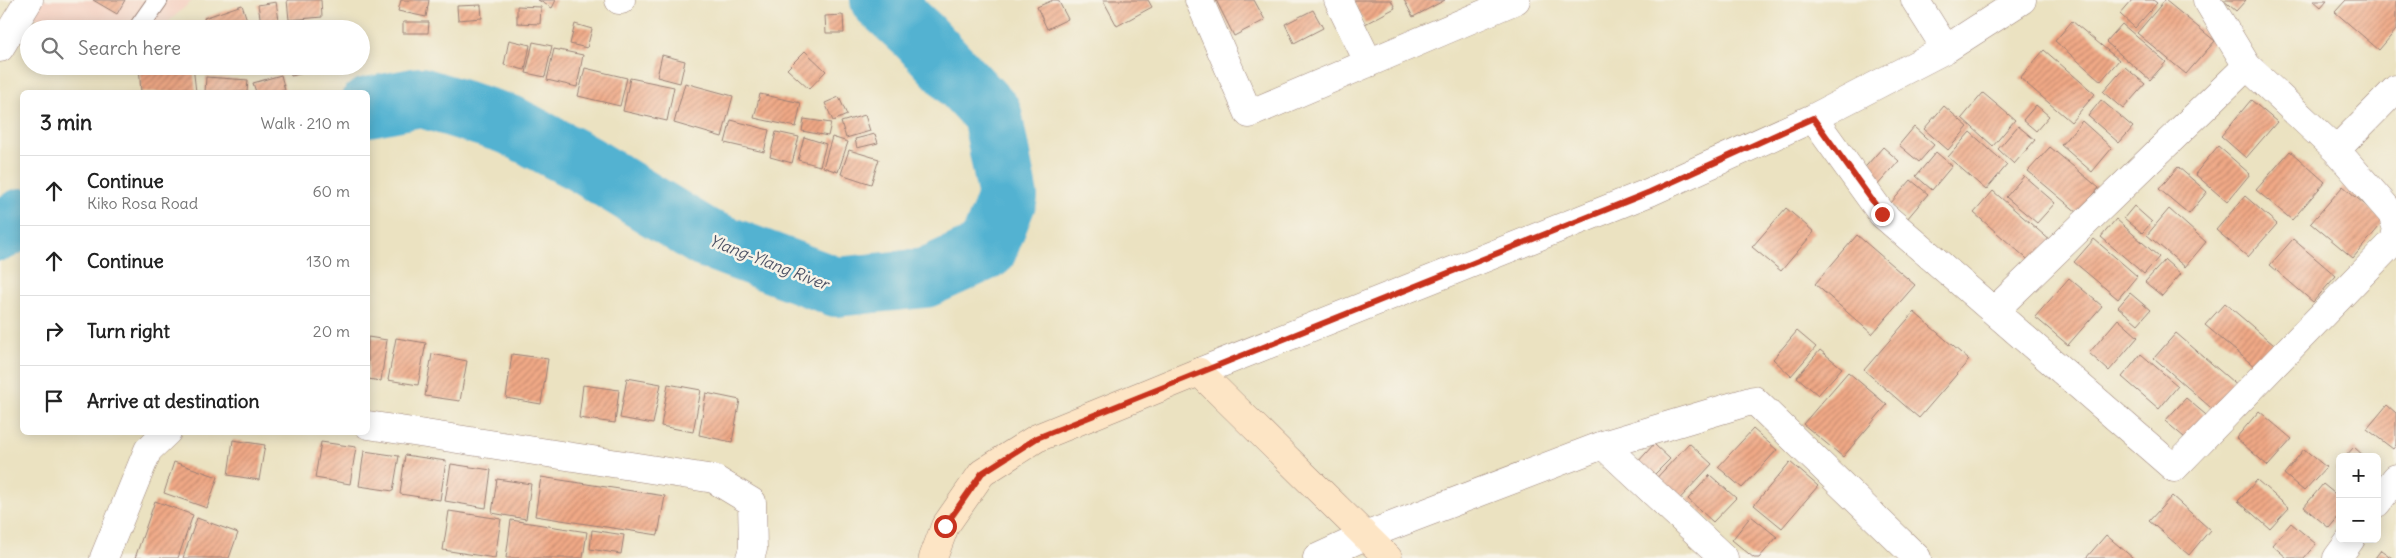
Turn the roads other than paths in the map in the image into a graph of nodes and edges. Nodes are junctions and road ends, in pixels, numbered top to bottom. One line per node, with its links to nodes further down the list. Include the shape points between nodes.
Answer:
1 (29, 0): 10 (street)
2 (158, 0): 9 (lane)
3 (1199, 0): 12 (street, via 1249,114)
4 (1338, 0): 12 (street)
5 (1516, 0): 12 (street)
6 (1915, 0): 11 (street)
7 (2022, 0): 11 (street)
8 (2207, 0): 13 (street)
9 (144, 20)
10 (0, 48)
11 (1946, 49): 15 (street)
12 (1369, 63)
13 (2247, 66): 16 (street); 19 (street)
14 (2396, 89): 16 (street)
15 (1813, 118): 19 (street, via 1882,214); 20 (street, via 1650,192)
16 (2336, 150): 17 (street, via 2392,214)
17 (2396, 226)
18 (2396, 233): 19 (street, via 2394,241 2174,468)
19 (1994, 311)
20 (1199, 372): 26 (street); 30 (street, via 1037,438 982,473 945,526)
21 (370, 425): 29 (street, via 714,479 752,502 753,549)
22 (164, 435): 28 (street, via 148,450)
23 (1603, 445): 26 (street); 33 (street); 34 (street, via 1754,400)
24 (2396, 478): 25 (street)
25 (2381, 498)
26 (1365, 536): 31 (street); 32 (street)
27 (2348, 543): 35 (street)
28 (104, 558)
29 (750, 558)
30 (933, 558)
31 (1317, 558)
32 (1388, 558)
33 (1724, 558)
34 (1917, 558)
35 (2337, 558)

